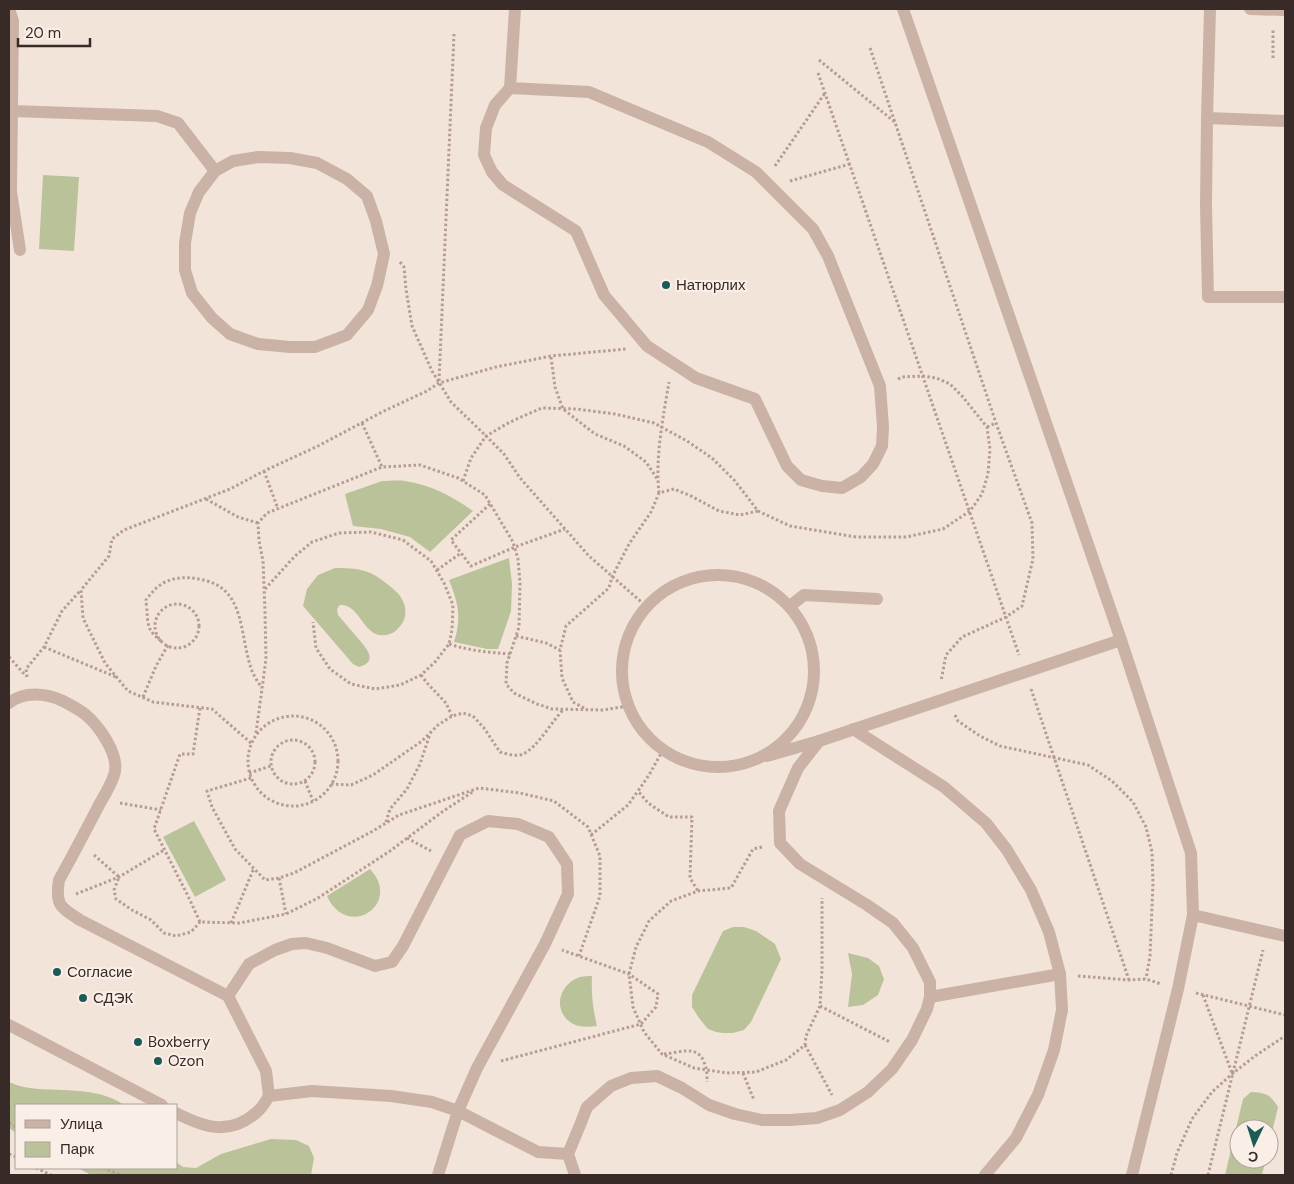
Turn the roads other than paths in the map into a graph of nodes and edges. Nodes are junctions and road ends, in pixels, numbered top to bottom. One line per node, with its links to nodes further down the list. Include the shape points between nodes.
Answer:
1 (9, 9): 7 (street, via 13,21)
2 (515, 9): 8 (street)
3 (903, 9): 18 (street)
4 (1210, 9): 10 (street)
5 (1250, 9): 6 (street)
6 (1280, 10)
7 (11, 57): 9 (street)
8 (510, 88): 8 (street, via 589,92 708,142 756,172 813,229 828,256 880,386 882,446 873,464 861,477 842,488 801,480 787,466 755,399 696,378 647,346 604,295 576,231 503,185 492,172 484,154 486,128 495,106)
9 (12, 111): 12 (street, via 158,116 178,123); 13 (street)
10 (1207, 118): 11 (street); 15 (street, via 1208,297)
11 (1285, 121)
12 (215, 170): 12 (street, via 198,192 190,213 185,270 192,293 230,334 258,344 315,347 347,335 368,310 384,254 367,196 347,179 317,163 290,158 258,156 233,161)
13 (10, 192): 14 (street)
14 (20, 250)
15 (1285, 297)
16 (876, 599): 17 (street, via 804,595)
17 (790, 606): 22 (street, via 814,653 814,679 806,713 791,735); 22 (street, via 770,590 738,577 708,575 659,593 635,622 626,642 622,673 628,706 645,735 663,750 693,764 724,767)
18 (1121, 640): 20 (street); 23 (street, via 1191,853)
19 (9, 704): 26 (street, via 15,699 36,694 52,696 86,715 114,754 115,771 108,789 59,880 57,894 63,909)
20 (853, 729): 21 (street); 25 (street, via 944,787 986,823 1031,890 1049,932)
21 (820, 741): 22 (street); 27 (street, via 798,768 779,811 780,843 800,864 893,922 913,948 930,982)
22 (760, 758)
23 (1193, 915): 24 (street); 37 (street)
24 (1285, 936)
25 (1060, 974): 27 (street); 36 (street, via 1062,1010 1054,1050 1038,1095 1016,1138)
26 (228, 996): 29 (street, via 266,1071); 31 (street, via 249,964 292,944 306,943 326,948 375,966 392,962 460,835 488,821 518,824 549,837 567,864 568,894 545,944 476,1068)
27 (930, 997): 33 (street, via 912,1040 892,1069 868,1092 840,1110 818,1118 762,1120 709,1105 658,1076 631,1078 611,1086 587,1107)
28 (9, 1025): 30 (street)
29 (269, 1096): 31 (street, via 312,1091 391,1096 432,1102); 32 (street, via 258,1111 239,1124 215,1128)
30 (160, 1104)
31 (458, 1111): 33 (street, via 538,1152); 34 (street)
32 (178, 1114)
33 (568, 1154): 35 (street)
34 (438, 1175)
35 (575, 1175)
36 (985, 1175)
37 (1132, 1175)

